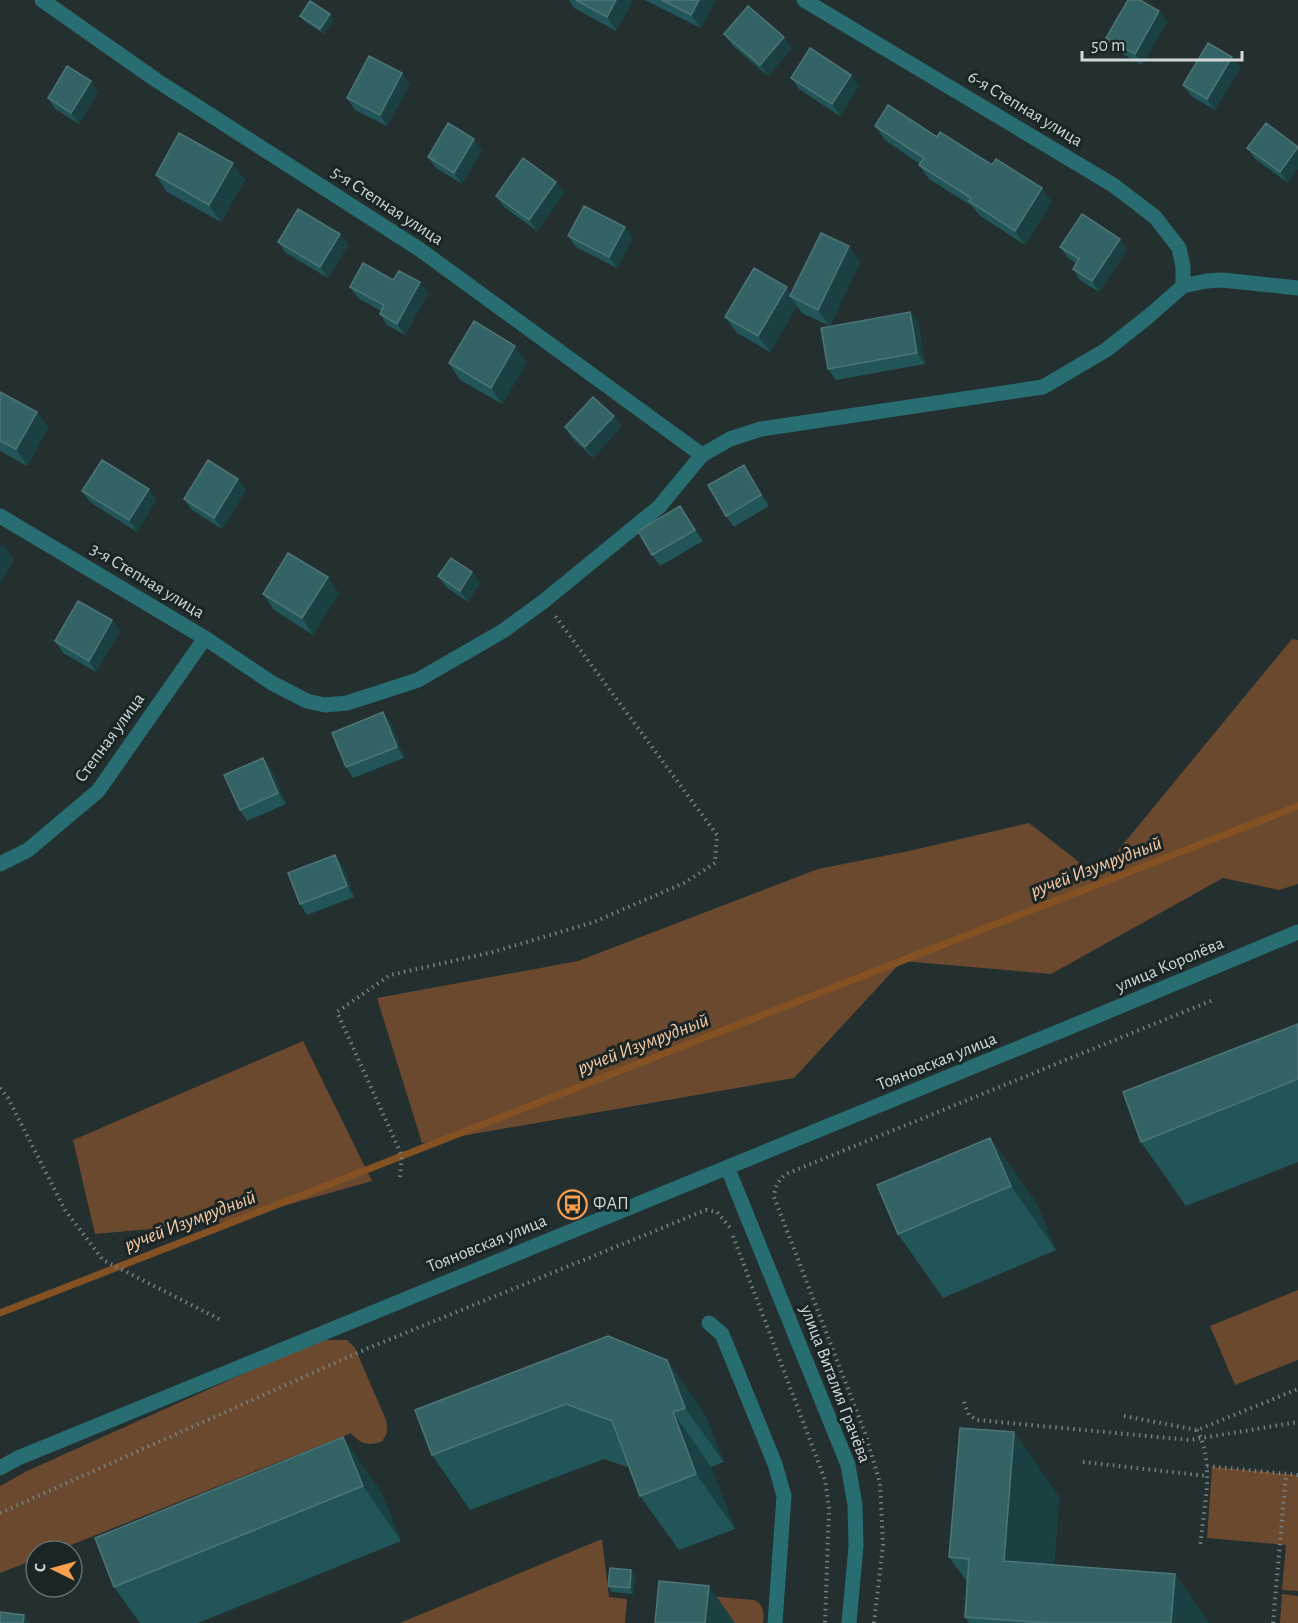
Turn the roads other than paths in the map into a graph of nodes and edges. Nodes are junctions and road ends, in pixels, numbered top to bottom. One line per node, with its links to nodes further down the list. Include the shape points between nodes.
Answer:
1 (42, 0): 5 (street, 5-я Степная улица, via 156,80 419,249)
2 (804, 0): 3 (street, 6-я Степная улица, via 1113,185 1155,217 1179,248)
3 (1183, 286): 4 (street, via 1222,280); 5 (street, via 1106,350 1043,387 761,429 730,439)
4 (1298, 288)
5 (702, 455): 7 (street, 3-я Степная улица, via 659,507 544,601 503,631 418,680 347,704 325,705 272,683)
6 (0, 516): 7 (street, 3-я Степная улица)
7 (205, 638): 8 (street, Степная улица, via 98,791 28,850)
8 (0, 864)
9 (1298, 932): 10 (street, улица Королёва)
10 (1056, 1034): 11 (street, Тояновская улица)
11 (728, 1169): 13 (street, Тояновская улица, via 353,1318); 15 (street, улица Виталия Грачёва, via 848,1465 855,1505 856,1546)
12 (709, 1323): 14 (street, via 722,1334 782,1482 784,1512)
13 (0, 1468)
14 (775, 1623)
15 (849, 1623)

